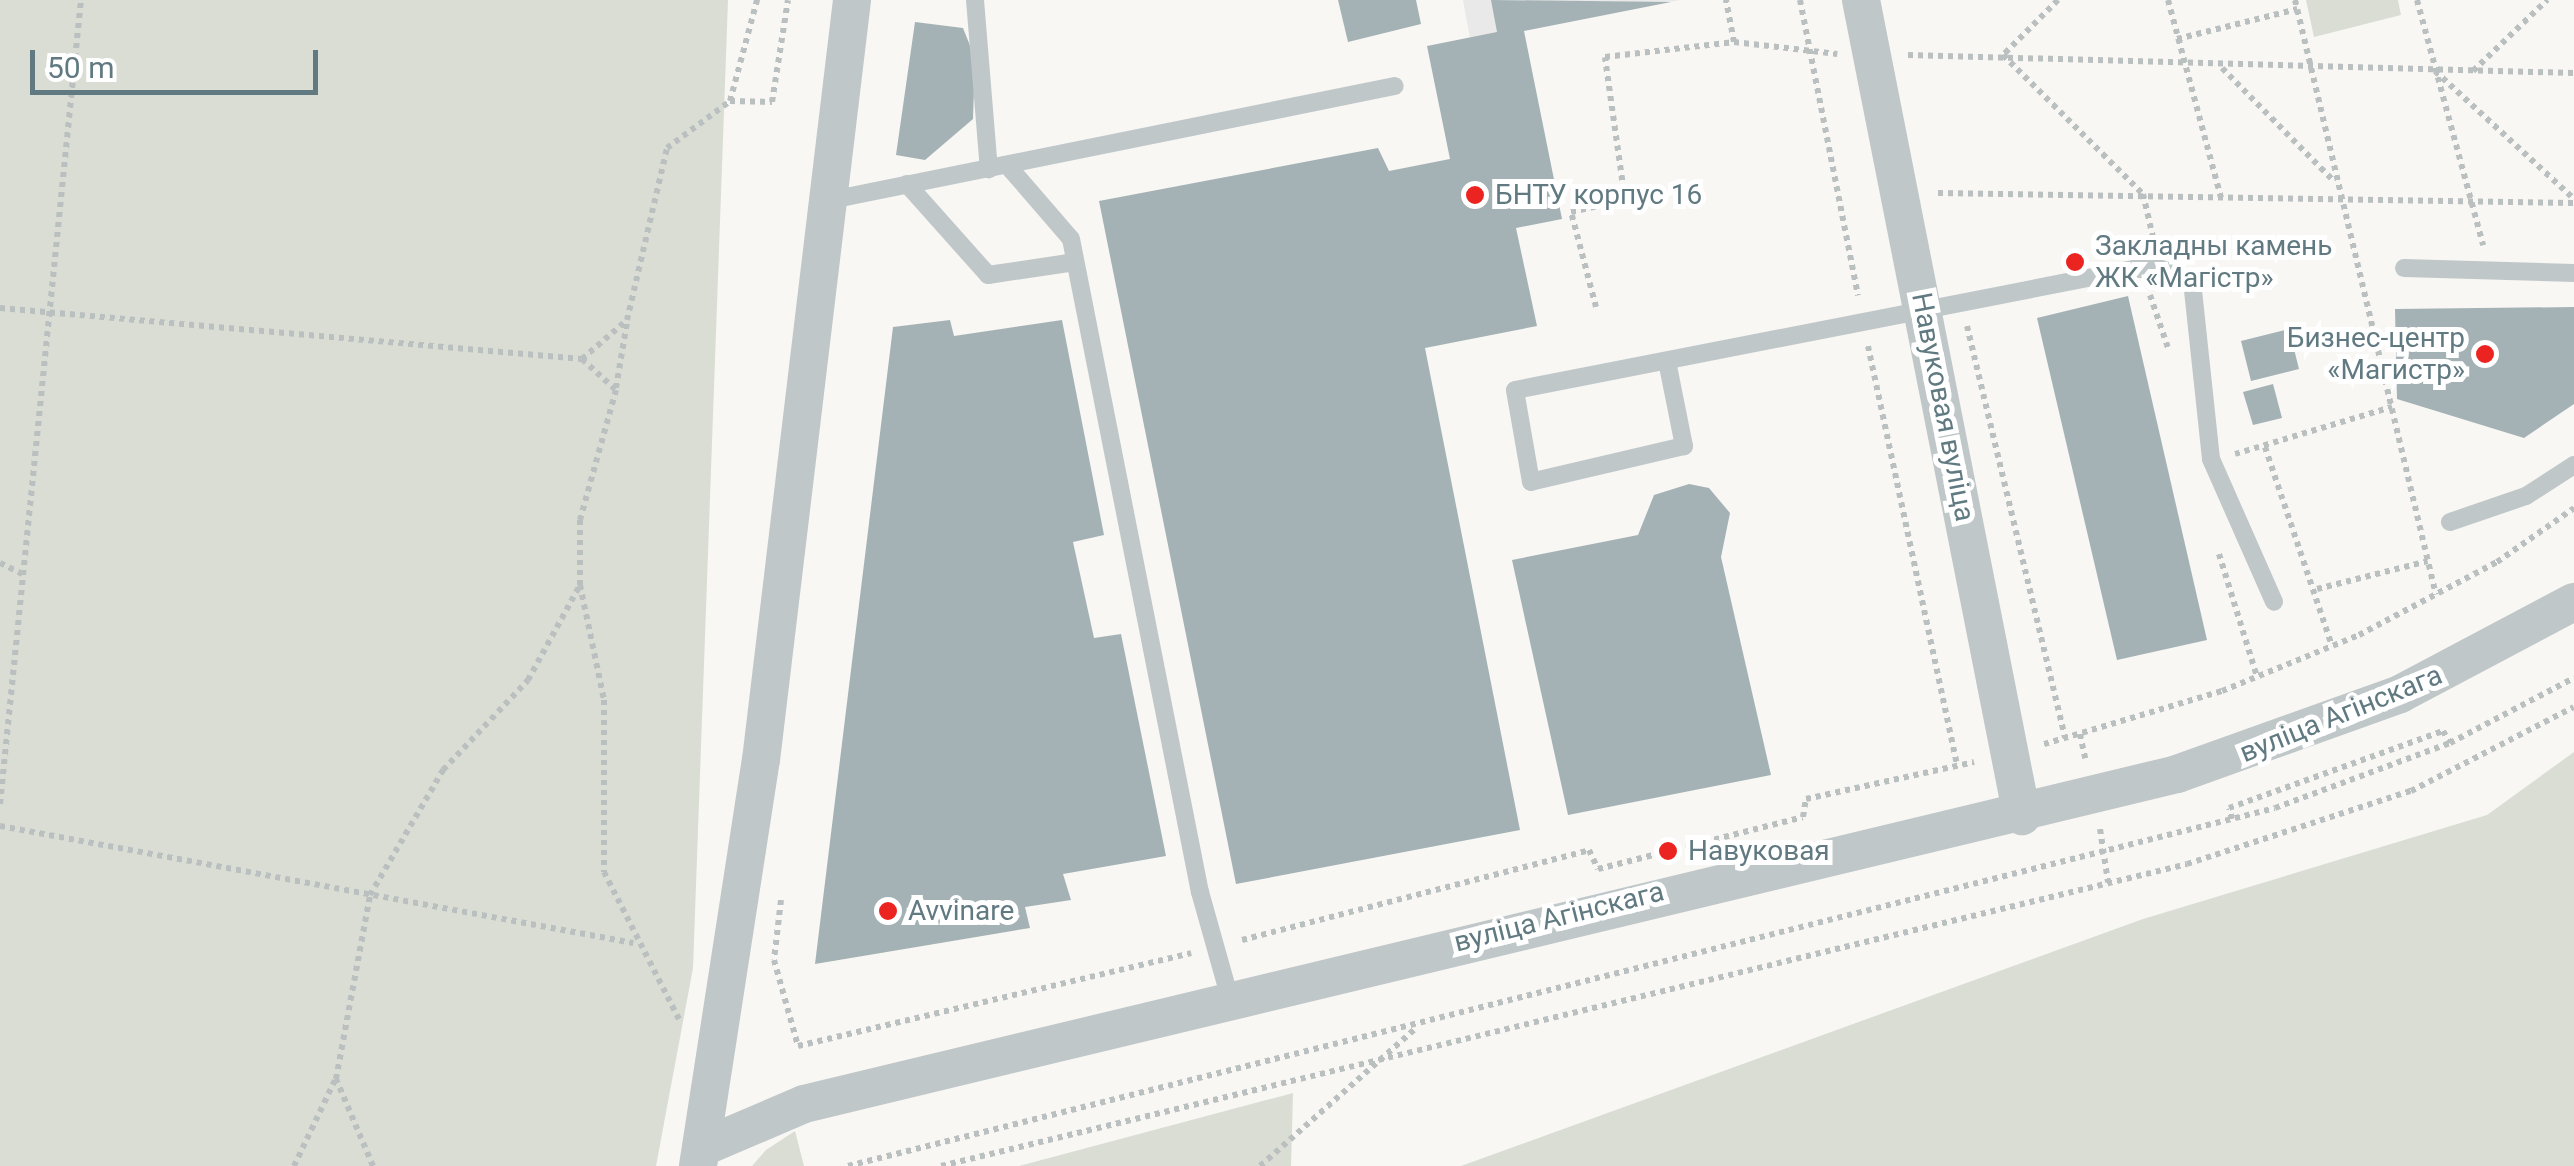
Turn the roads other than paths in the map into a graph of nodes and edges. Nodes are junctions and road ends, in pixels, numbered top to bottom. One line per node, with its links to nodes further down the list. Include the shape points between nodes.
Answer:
1 (852, 0): 7 (street)
2 (975, 0): 5 (lane)
3 (1861, 0): 11 (street, Навуковая вуліца, via 1887,54)
4 (1394, 86): 5 (lane)
5 (999, 167): 6 (lane); 8 (lane, via 1070,239)
6 (906, 184): 7 (lane); 8 (lane, via 988,275)
7 (831, 200): 19 (street)
8 (1075, 262): 18 (lane, via 1200,892)
9 (2404, 268): 10 (lane)
10 (2574, 274)
11 (1926, 312): 12 (lane); 15 (lane, via 2161,269 2192,281 2211,459); 17 (street, Навуковая вуліца)
12 (1667, 361): 12 (lane, via 1684,446 1531,482 1514,390)
13 (2574, 464): 14 (lane, via 2526,496)
14 (2450, 522)
15 (2274, 602)
16 (2574, 602): 17 (street, вуліца Агінскага, via 2314,730)
17 (2022, 816): 18 (street, вуліца Агінскага, via 1678,888)
18 (1230, 999): 19 (street, вуліца Агінскага, via 804,1104)
19 (700, 1157)

